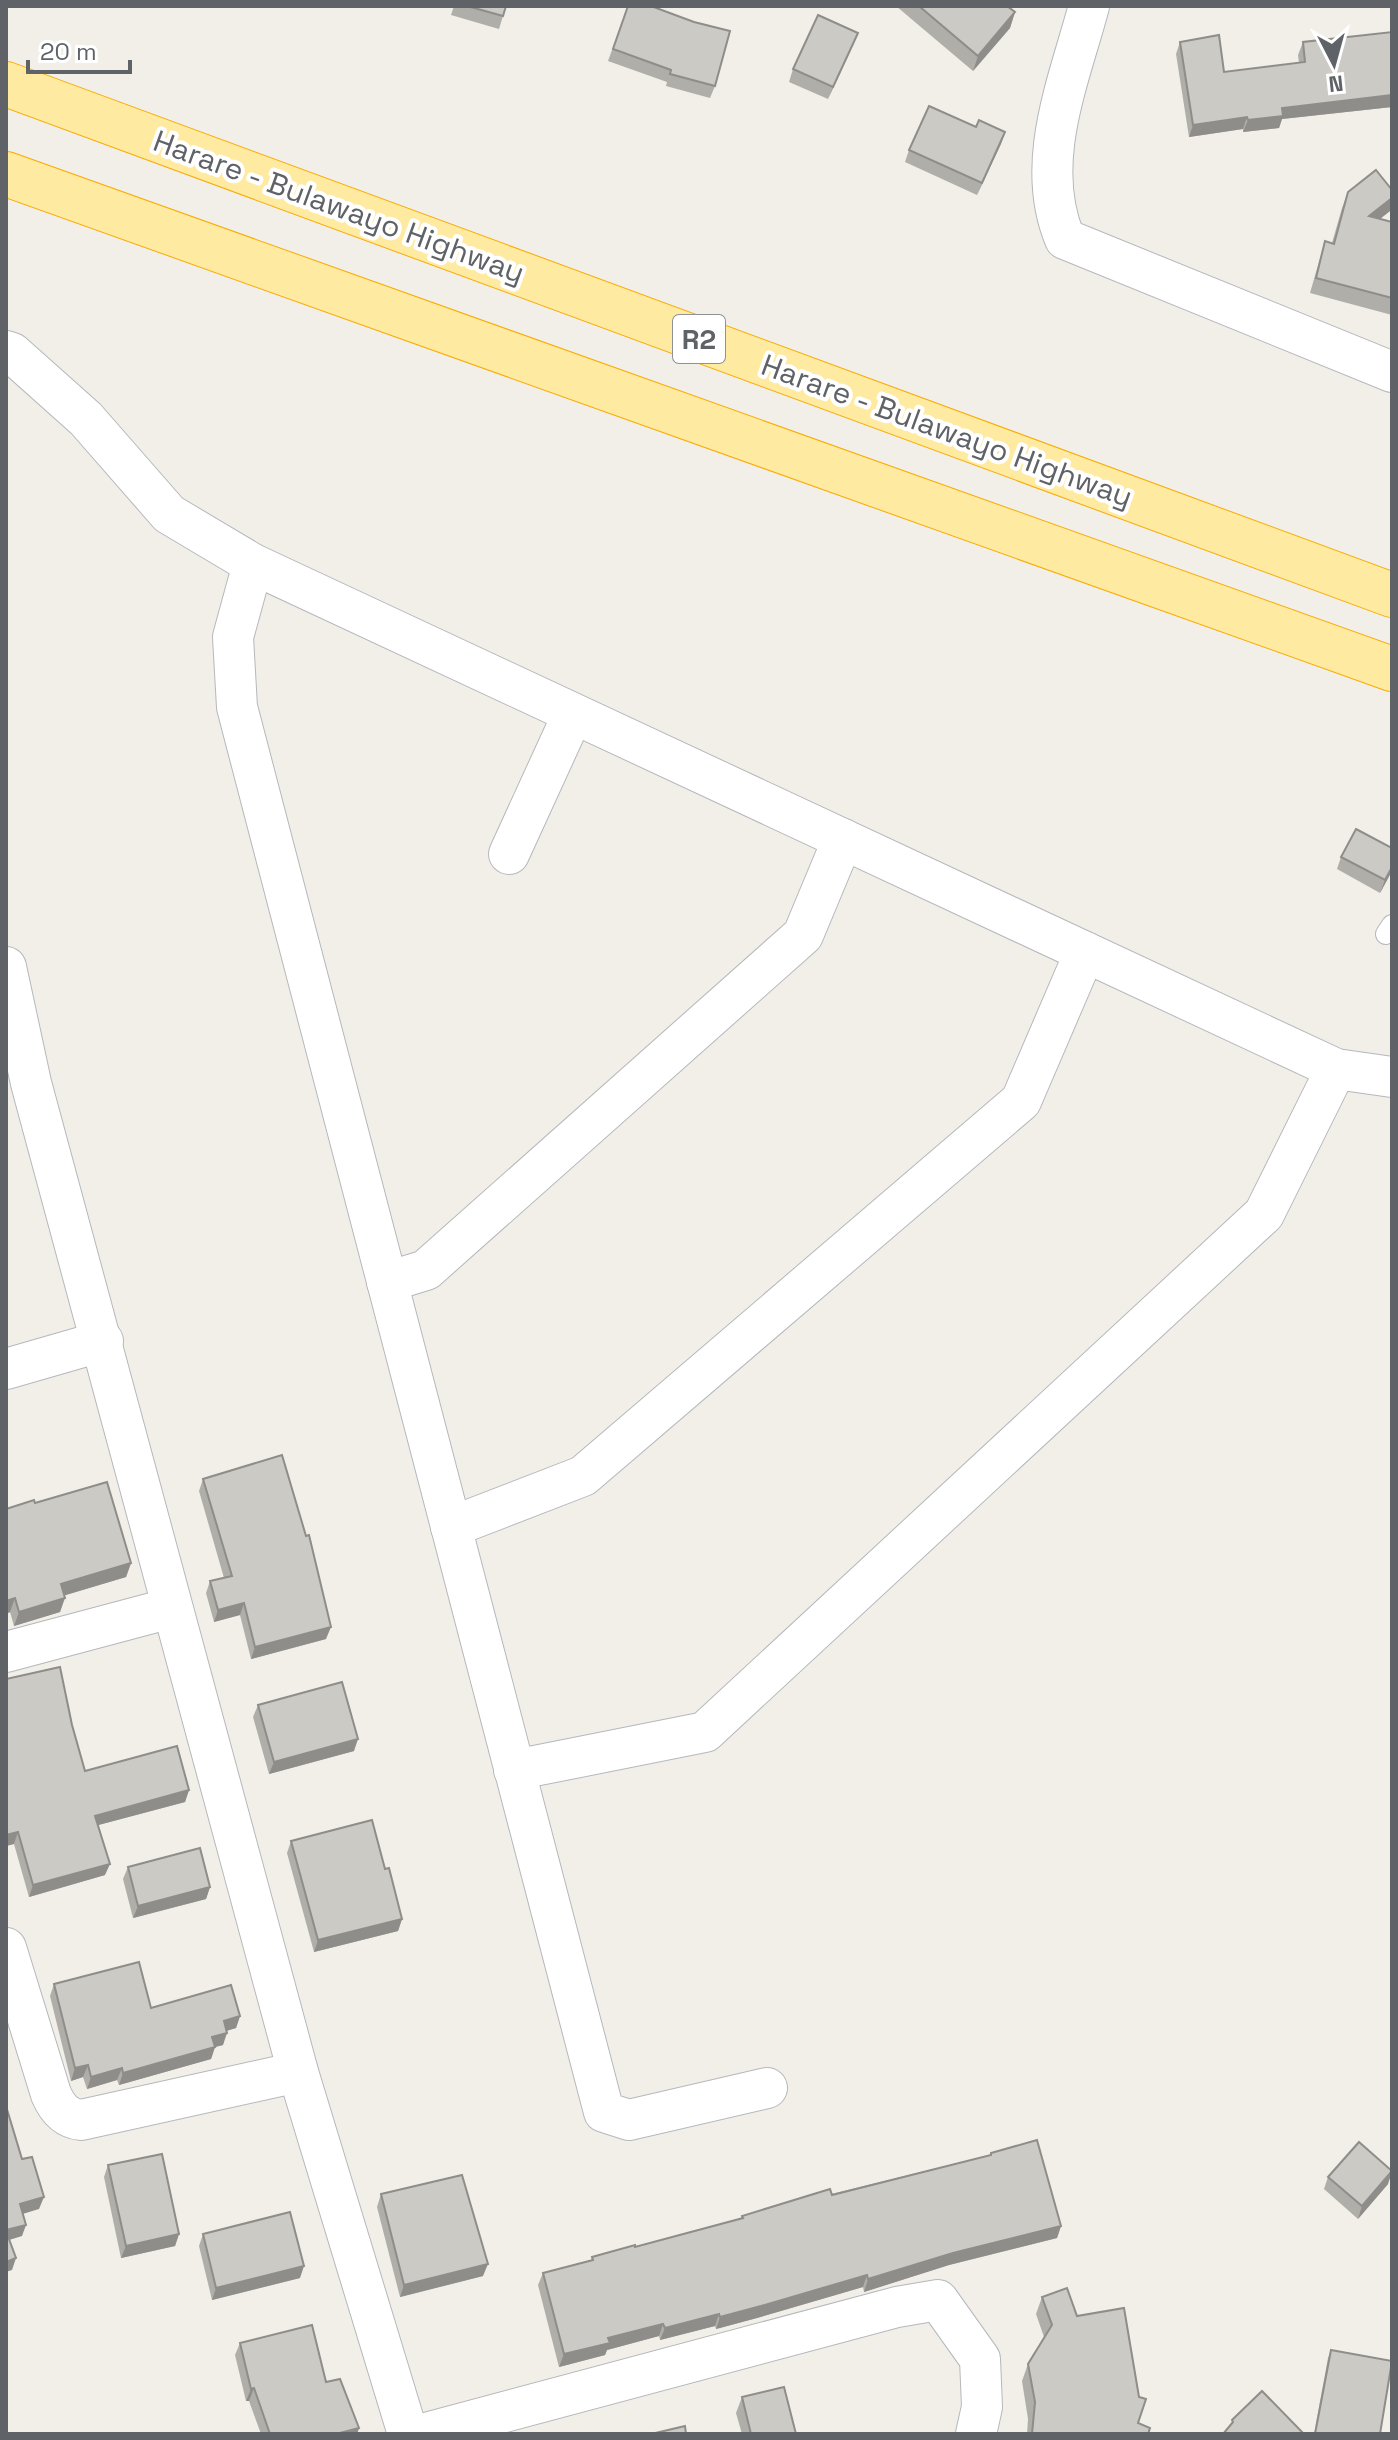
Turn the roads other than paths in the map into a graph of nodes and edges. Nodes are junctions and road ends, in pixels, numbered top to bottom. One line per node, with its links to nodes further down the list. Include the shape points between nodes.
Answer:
1 (1089, 6): 5 (street, via 1050,159 1057,220 1065,239)
2 (6, 84): 7 (highway, Harare - Bulawayo Highway / R2)
3 (6, 174): 8 (highway)
4 (6, 351): 6 (street, via 86,419 169,514)
5 (1392, 372)
6 (253, 564): 9 (street); 17 (street, via 233,637 237,707)
7 (1392, 595)
8 (1392, 669)
9 (573, 714): 10 (street); 11 (street)
10 (843, 839): 12 (street); 17 (street, via 803,935 426,1270)
11 (509, 854)
12 (1085, 952): 14 (street); 20 (street, via 1021,1101 583,1476)
13 (6, 967): 16 (street)
14 (1336, 1069): 15 (street); 23 (street, via 1264,1214 705,1732)
15 (1392, 1077)
16 (19, 1086): 18 (street)
17 (387, 1282): 20 (street)
18 (103, 1341): 19 (street); 21 (street)
19 (6, 1369)
20 (451, 1527): 23 (street)
21 (171, 1608): 22 (street); 25 (street)
22 (6, 1652)
23 (514, 1770): 26 (street, via 604,2112 629,2120)
24 (6, 1948): 25 (street, via 51,2094 71,2119)
25 (298, 2072): 27 (street)
26 (767, 2088)
27 (408, 2434)
28 (422, 2434): 29 (street, via 938,2300 980,2359 982,2407)
29 (976, 2434)

